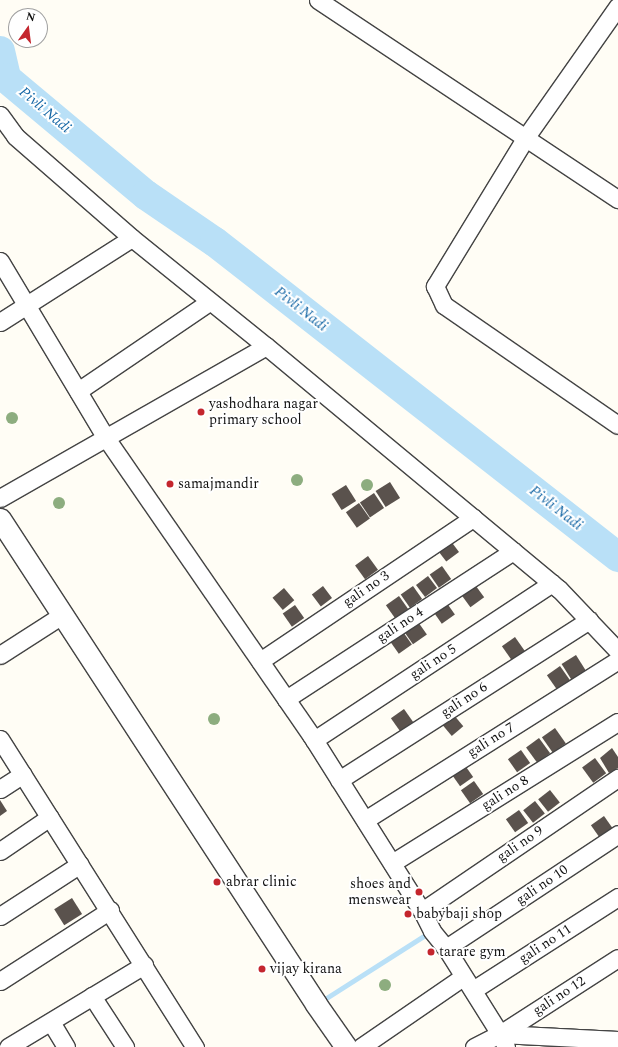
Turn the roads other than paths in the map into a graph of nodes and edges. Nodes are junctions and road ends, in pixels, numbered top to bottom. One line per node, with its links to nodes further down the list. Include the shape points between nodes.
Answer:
1 (318, 0): 4 (street)
2 (618, 6): 4 (street)
3 (0, 114): 6 (street, via 15,136)
4 (526, 137): 5 (street); 13 (street, via 435,286 444,305)
5 (618, 199)
6 (132, 238): 8 (street); 9 (street)
7 (0, 261): 9 (street)
8 (209, 302): 11 (street); 12 (street)
9 (27, 305): 10 (street); 12 (street)
10 (0, 322)
11 (266, 346): 14 (street); 16 (street)
12 (78, 391): 14 (street)
13 (618, 425)
14 (106, 438): 15 (street); 25 (street)
15 (0, 498)
16 (473, 518): 18 (street); 25 (street, gali no 3)
17 (0, 519): 20 (street)
18 (513, 551): 19 (street); 26 (street, gali no 4)
19 (552, 583): 21 (street); 29 (street, gali no 5)
20 (62, 614): 23 (street); 57 (street)
21 (589, 620): 22 (street); 32 (street, gali no 6)
22 (618, 650)
23 (0, 655)
24 (618, 660): 35 (street, gali no 7)
25 (260, 661): 26 (street)
26 (286, 699): 29 (street)
27 (618, 722): 38 (street, gali no 8)
28 (0, 739): 30 (street)
29 (314, 740): 32 (street)
30 (23, 774): 33 (street); 34 (street)
31 (618, 778): 42 (street, gali no 9)
32 (339, 780): 35 (street)
33 (0, 789)
34 (50, 817): 37 (street); 39 (street)
35 (365, 820): 38 (street)
36 (618, 834): 44 (street, gali no 10)
37 (0, 851)
38 (392, 863): 42 (street)
39 (80, 864): 41 (street); 43 (street)
40 (618, 897): 48 (street, gali no 11)
41 (110, 910): 46 (street); 47 (street)
42 (422, 911): 44 (street, via 432,931)
43 (0, 916)
44 (446, 948): 48 (street)
45 (618, 958): 51 (street, gali no 12)
46 (144, 964): 49 (street); 56 (street)
47 (0, 981)
48 (468, 984): 51 (street); 58 (street, gali no 11)
49 (92, 996): 50 (street); 55 (street)
50 (51, 1022): 53 (street); 54 (street)
51 (503, 1040): 52 (street); 59 (street, gali no 12)
52 (618, 1040)
53 (8, 1047)
54 (66, 1047)
55 (125, 1047)
56 (195, 1047)
57 (346, 1047)
58 (361, 1047)
59 (474, 1047)

